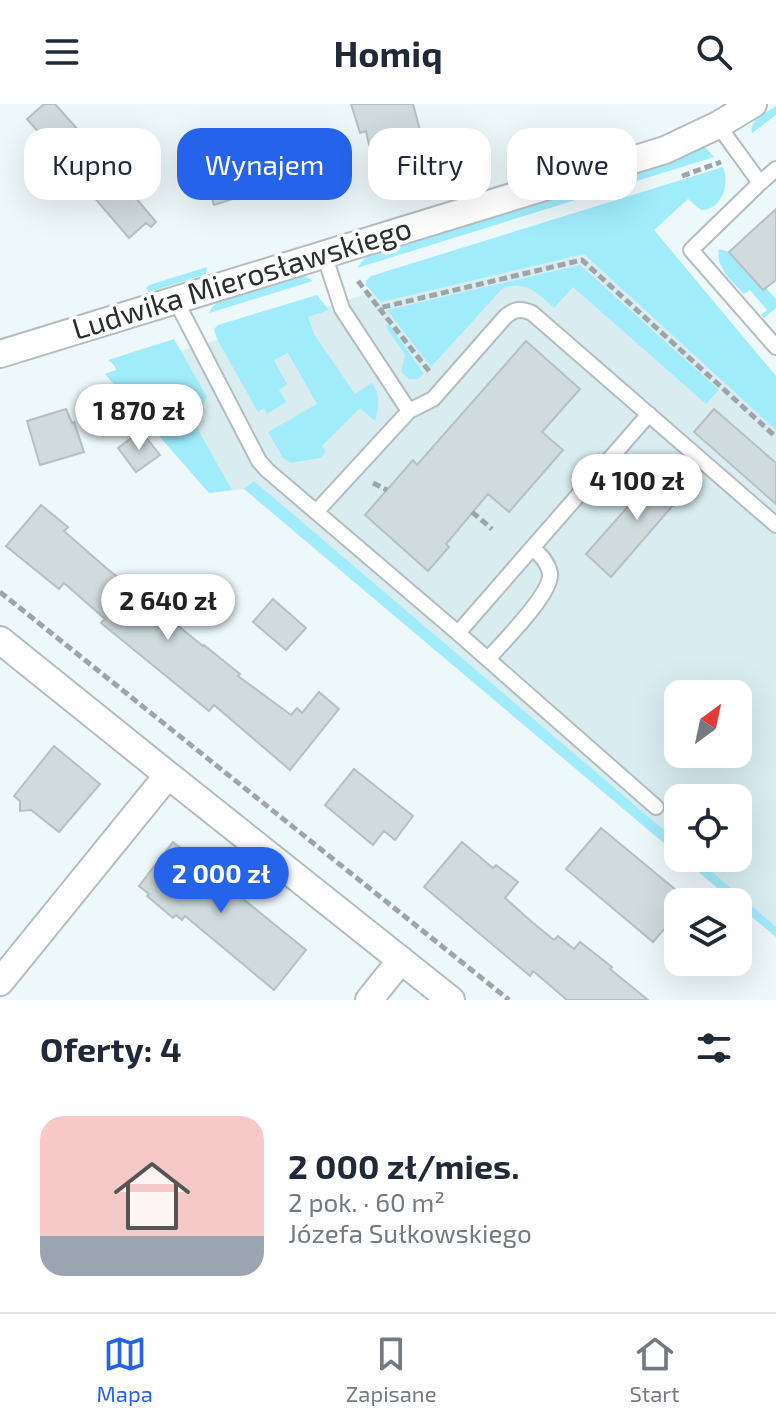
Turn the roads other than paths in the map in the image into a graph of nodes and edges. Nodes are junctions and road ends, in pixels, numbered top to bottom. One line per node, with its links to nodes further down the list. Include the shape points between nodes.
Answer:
1 (753, 104): 2 (street, Ludwika Mierosławskiego)
2 (718, 125): 4 (lane); 5 (street, Ludwika Mierosławskiego, via 665,150)
3 (775, 172): 4 (lane)
4 (760, 183): 7 (lane, via 691,250)
5 (324, 254): 6 (street, Ludwika Mierosławskiego); 9 (lane, via 342,309)
6 (175, 299): 8 (street, Ludwika Mierosławskiego); 11 (lane, via 259,461)
7 (776, 347)
8 (0, 354)
9 (409, 411): 10 (lane, via 433,399 506,316 519,309 532,313); 11 (lane)
10 (649, 414): 12 (lane); 13 (lane)
11 (316, 512): 14 (lane)
12 (776, 525)
13 (532, 548): 14 (lane); 16 (lane, via 546,565 549,584)
14 (458, 633): 16 (lane)
15 (0, 640): 17 (street)
16 (488, 659): 18 (lane)
17 (168, 775): 19 (street); 20 (street)
18 (656, 807)
19 (401, 960): 21 (street); 22 (street)
20 (0, 982)
21 (369, 1000)
22 (451, 1000)

